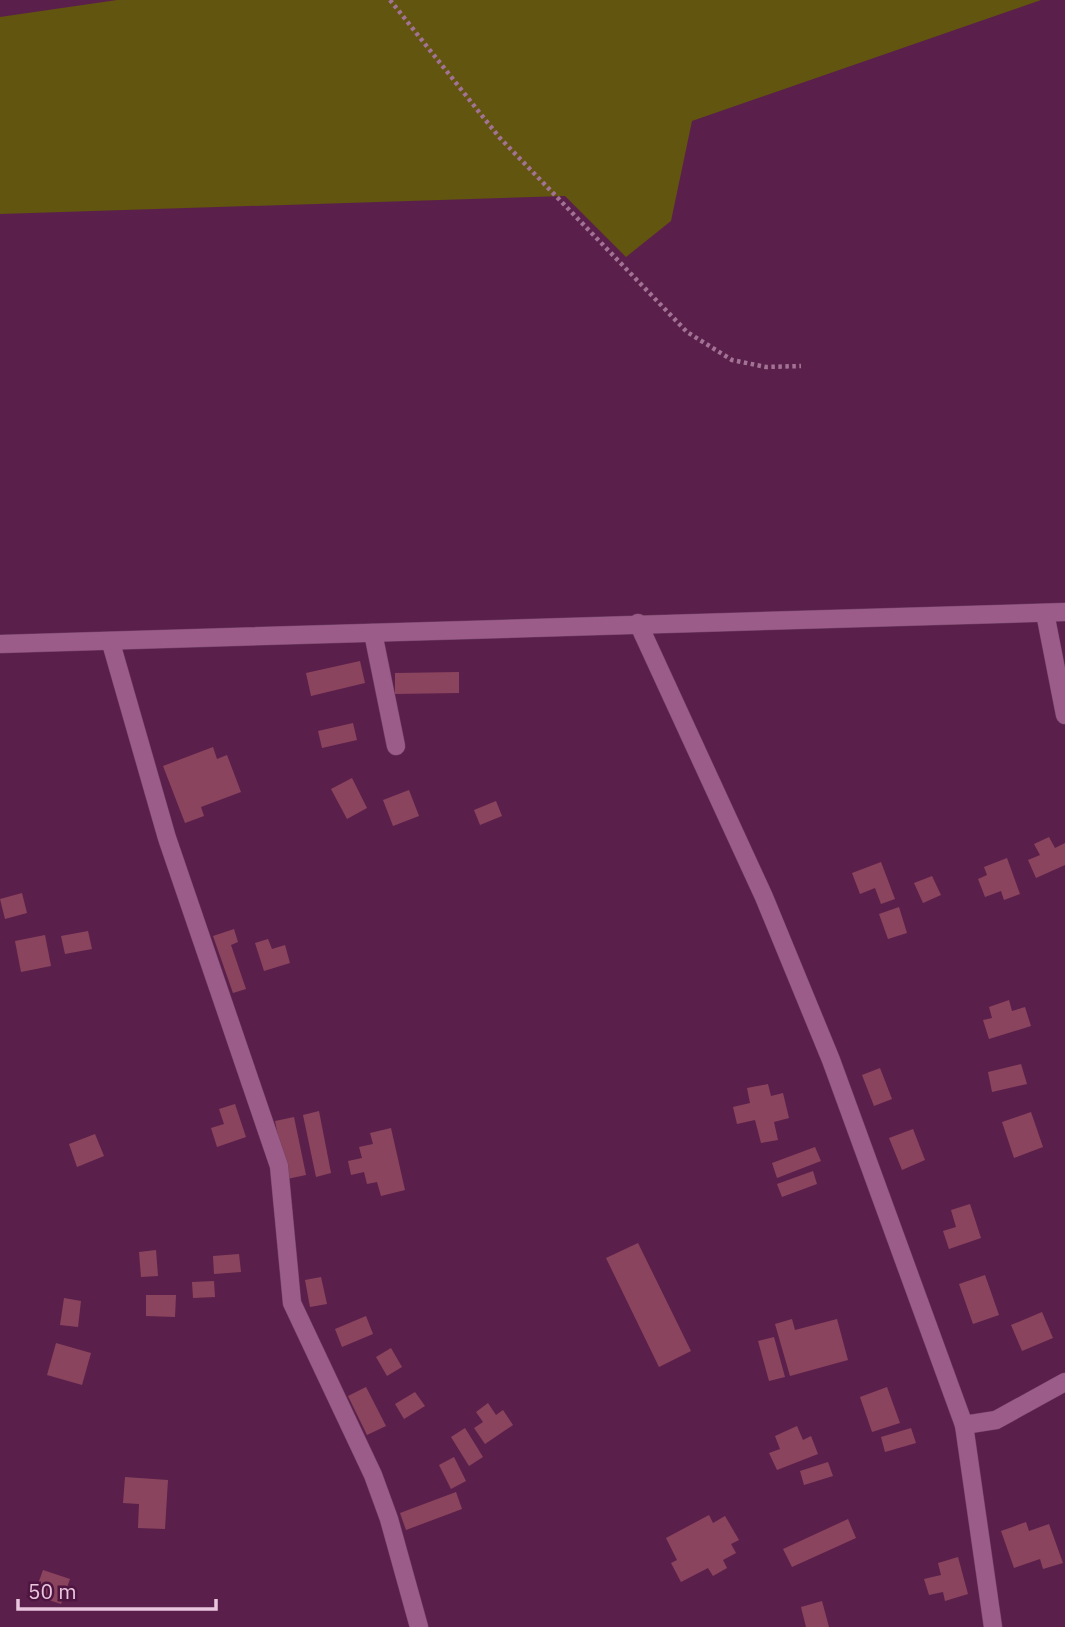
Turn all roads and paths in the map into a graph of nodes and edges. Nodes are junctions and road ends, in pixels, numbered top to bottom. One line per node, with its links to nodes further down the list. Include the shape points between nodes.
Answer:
1 (390, 0): 2 (path, via 499,137 687,331 732,360 766,367)
2 (802, 366)
3 (1045, 612): 4 (street); 5 (street); 9 (street)
4 (1065, 612)
5 (638, 623): 6 (street); 12 (street, via 764,897 831,1059)
6 (373, 633): 7 (street); 10 (street)
7 (111, 643): 8 (street); 13 (street, via 167,838 279,1167 292,1303 373,1475)
8 (0, 645)
9 (1065, 715)
10 (396, 746)
11 (1065, 1382): 12 (street, via 996,1420)
12 (964, 1425): 14 (street)
13 (419, 1627)
14 (993, 1627)

